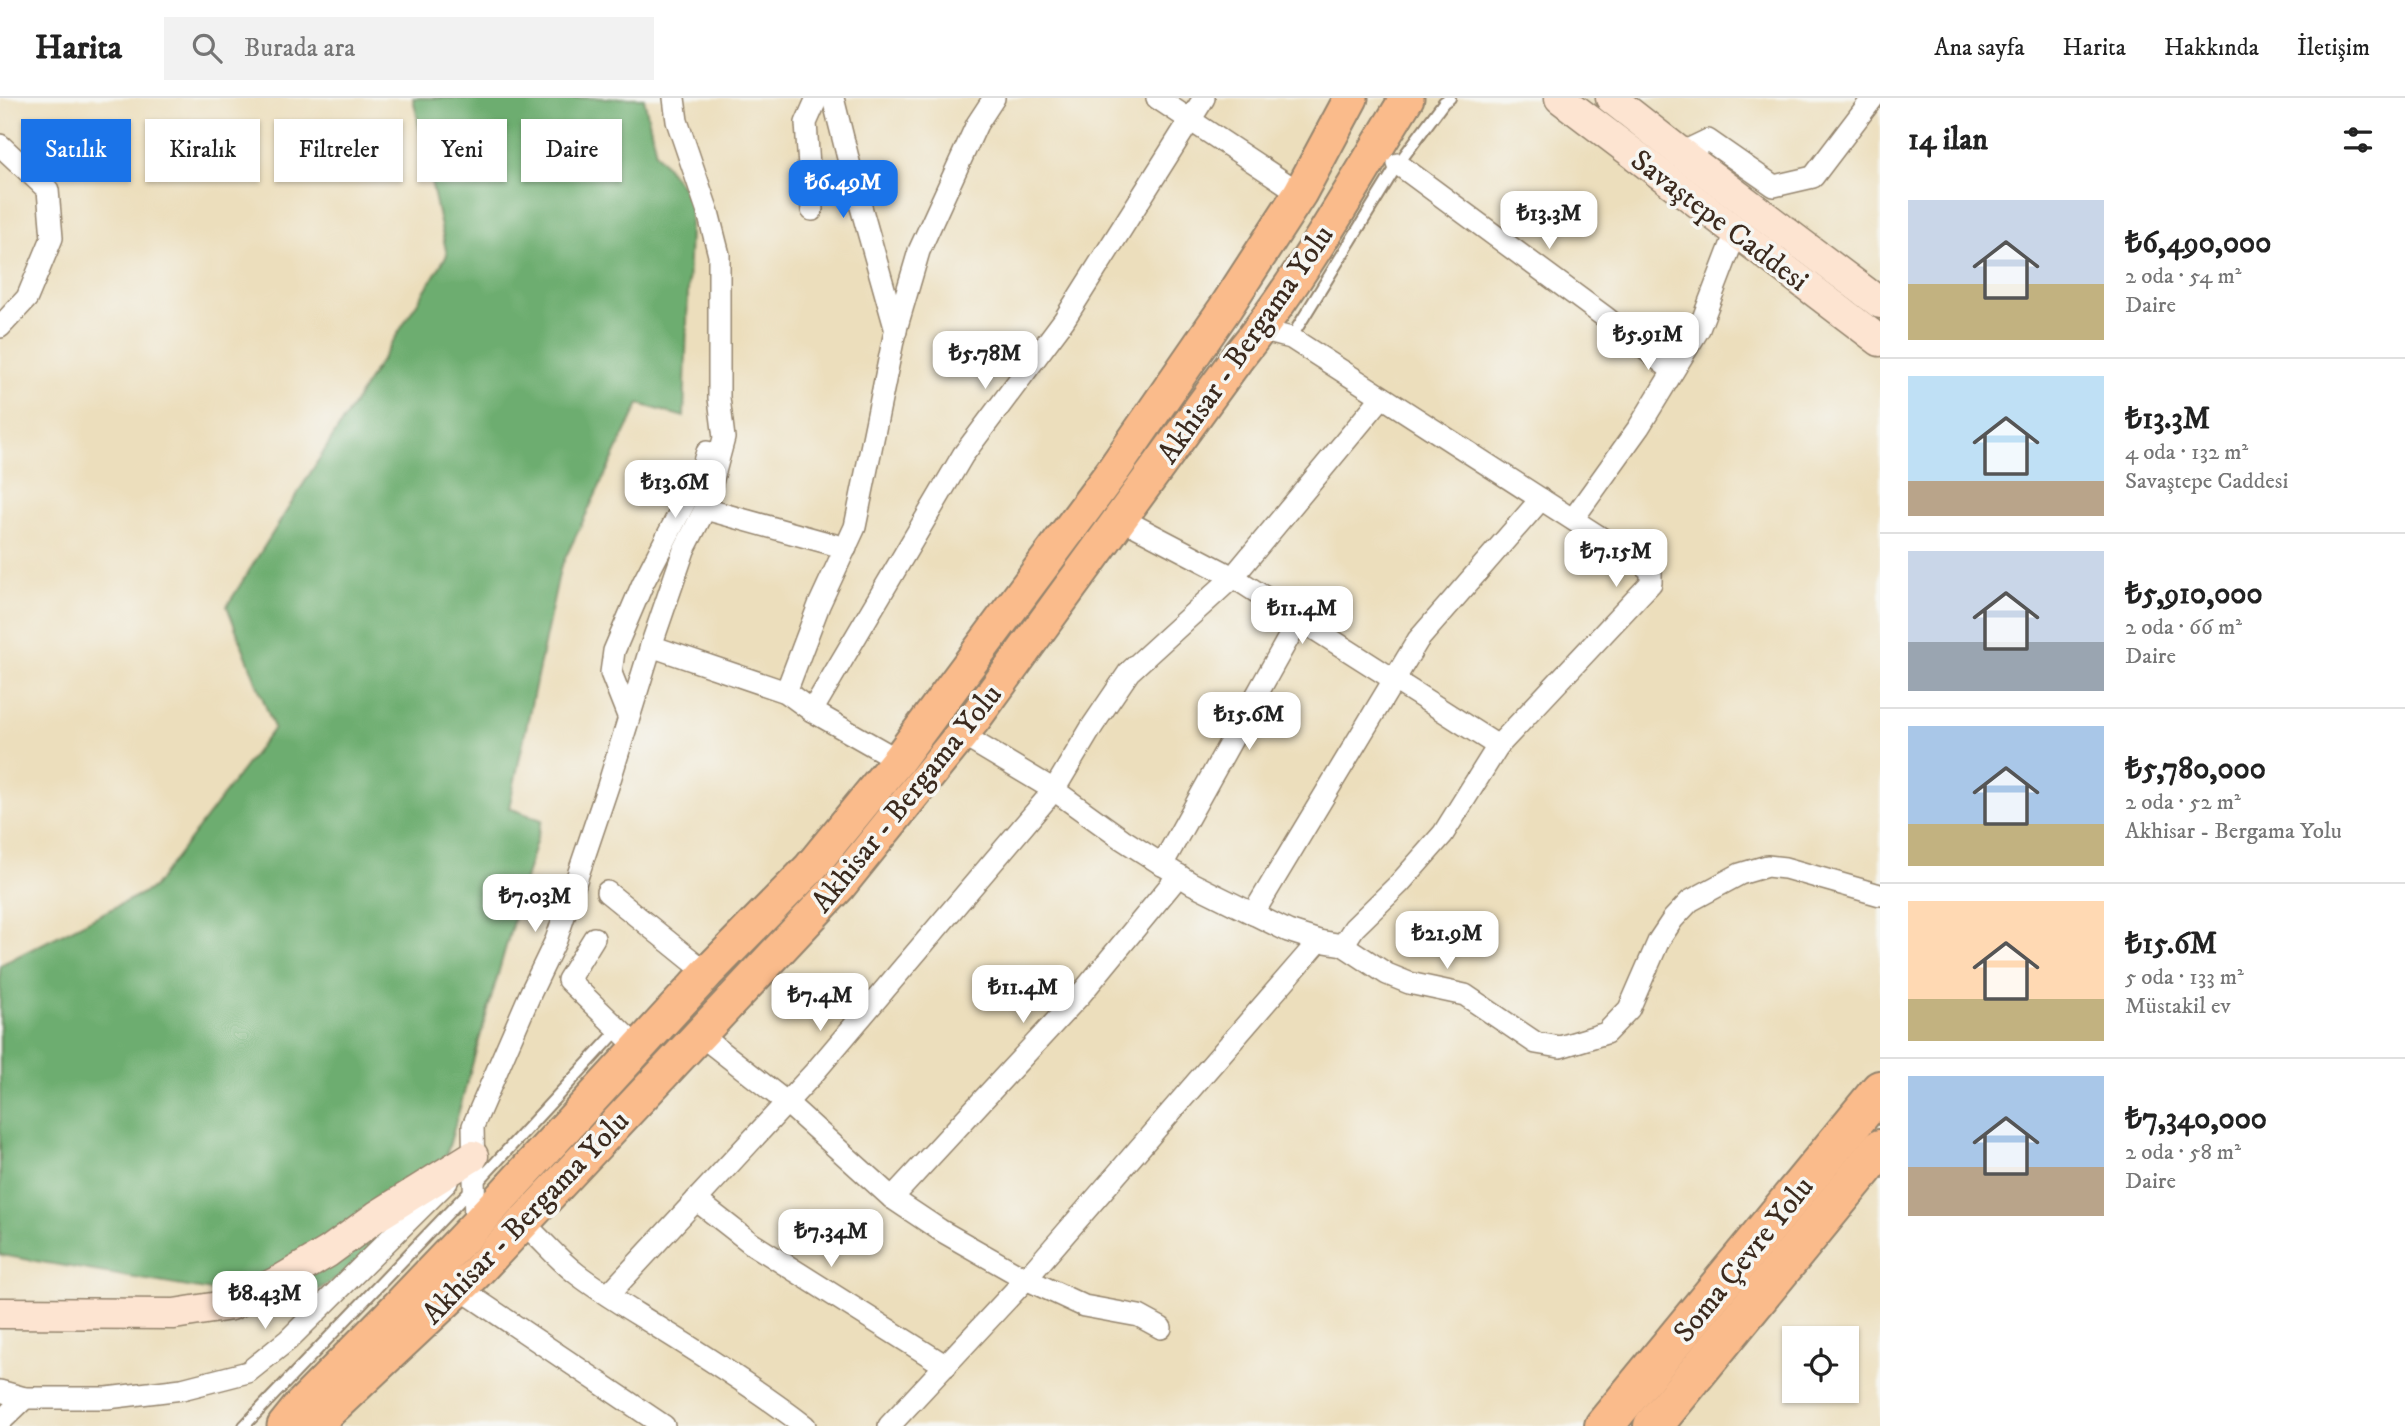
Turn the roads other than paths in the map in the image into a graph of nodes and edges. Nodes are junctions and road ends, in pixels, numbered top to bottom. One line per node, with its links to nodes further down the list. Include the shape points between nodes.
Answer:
1 (674, 98): 28 (street, via 719,255)
2 (817, 98): 18 (street, via 806,123)
3 (833, 98): 23 (street)
4 (1157, 98): 13 (street)
5 (1204, 98): 13 (street)
6 (1351, 98): 17 (main road, Akhisar - Bergama Yolu)
7 (1407, 98): 22 (main road, Akhisar - Bergama Yolu)
8 (1450, 98): 16 (lane)
9 (1560, 98): 19 (main road, Savaştepe Caddesi)
10 (1612, 98): 15 (main road, Savaştepe Caddesi)
11 (1873, 98): 15 (street, via 1812,177 1774,186 1708,141)
12 (986, 103): 23 (street, via 919,251)
13 (1190, 120): 17 (street); 39 (street, via 1064,320 963,455)
14 (0, 145): 21 (street, via 48,190 52,238 27,298)
15 (1681, 153): 20 (main road, Savaştepe Caddesi)
16 (1398, 164): 24 (lane); 26 (street)
17 (1300, 193): 43 (main road, Akhisar - Bergama Yolu, via 1112,472)
18 (812, 210)
19 (1737, 232): 25 (main road, Savaştepe Caddesi); 26 (street, via 1699,329)
20 (1880, 303)
21 (0, 327)
22 (1259, 330): 24 (street); 31 (main road, Akhisar - Bergama Yolu)
23 (896, 331): 33 (street, via 855,527)
24 (1291, 338): 27 (street)
25 (1880, 341)
26 (1673, 371): 32 (street, via 1639,428)
27 (1382, 397): 29 (street); 34 (street)
28 (719, 398): 30 (street, via 724,438); 40 (street, via 701,471 660,546 614,651 611,673)
29 (1541, 499): 32 (street); 37 (street, via 1418,640)
30 (705, 509): 33 (street); 36 (street, via 684,550)
31 (1122, 519): 34 (street); 41 (main road, Akhisar - Bergama Yolu)
32 (1573, 519): 42 (street, via 1651,570 1651,583)
33 (846, 548): 38 (street)
34 (1233, 577): 35 (street); 44 (street, via 1129,672)
35 (1299, 619): 37 (street); 45 (street)
36 (651, 646): 38 (street); 40 (street)
37 (1393, 679): 42 (street); 48 (street)
38 (786, 692): 39 (street)
39 (812, 711): 43 (street)
40 (628, 716): 58 (street, via 556,940 473,1126)
41 (962, 734): 44 (street); 53 (main road, Akhisar - Bergama Yolu, via 840,884)
42 (1498, 746): 51 (street, via 1443,834)
43 (898, 760): 52 (main road, Akhisar - Bergama Yolu, via 810,868)
44 (1054, 790): 45 (street); 56 (street)
45 (1170, 870): 48 (street); 60 (street, via 1081,994)
46 (607, 892): 52 (street)
47 (1880, 895): 51 (street, via 1785,868 1767,866 1740,874 1690,901 1673,919 1629,1009 1606,1033 1560,1047 1536,1043 1465,995 1387,974)
48 (1254, 914): 50 (street)
49 (594, 937): 54 (street, via 569,980)
50 (1319, 941): 51 (street); 64 (street)
51 (1343, 945)
52 (707, 973): 54 (main road, Akhisar - Bergama Yolu)
53 (699, 1034): 56 (street); 62 (main road, Akhisar - Bergama Yolu)
54 (629, 1039): 59 (lane); 63 (main road, Akhisar - Bergama Yolu)
55 (1880, 1090): 79 (highway, Soma Çevre Yolu)
56 (786, 1102): 60 (street); 61 (street)
57 (1880, 1149): 80 (highway, Soma Çevre Yolu)
58 (473, 1156): 59 (street); 67 (main road, via 328,1252 230,1305 174,1314); 71 (street, via 288,1340 248,1372 182,1389 107,1398)
59 (474, 1186): 63 (street); 73 (lane)
60 (892, 1198): 64 (street)
61 (695, 1200): 66 (street); 69 (street, via 751,1243)
62 (523, 1223): 65 (main road, Akhisar - Bergama Yolu); 66 (street, via 557,1258)
63 (474, 1226): 74 (main road, Akhisar - Bergama Yolu)
64 (1027, 1279): 68 (street, via 1084,1306 1139,1317); 69 (street)
65 (459, 1289): 75 (main road, Akhisar - Bergama Yolu); 76 (street)
66 (608, 1295): 77 (street)
67 (0, 1313)
68 (1161, 1328)
69 (946, 1366): 78 (street)
70 (0, 1391): 71 (street)
71 (25, 1398): 72 (street)
72 (0, 1422)
73 (244, 1426)
74 (284, 1426)
75 (317, 1426)
76 (664, 1426)
77 (805, 1426)
78 (889, 1426)
79 (1604, 1426)
80 (1653, 1426)

